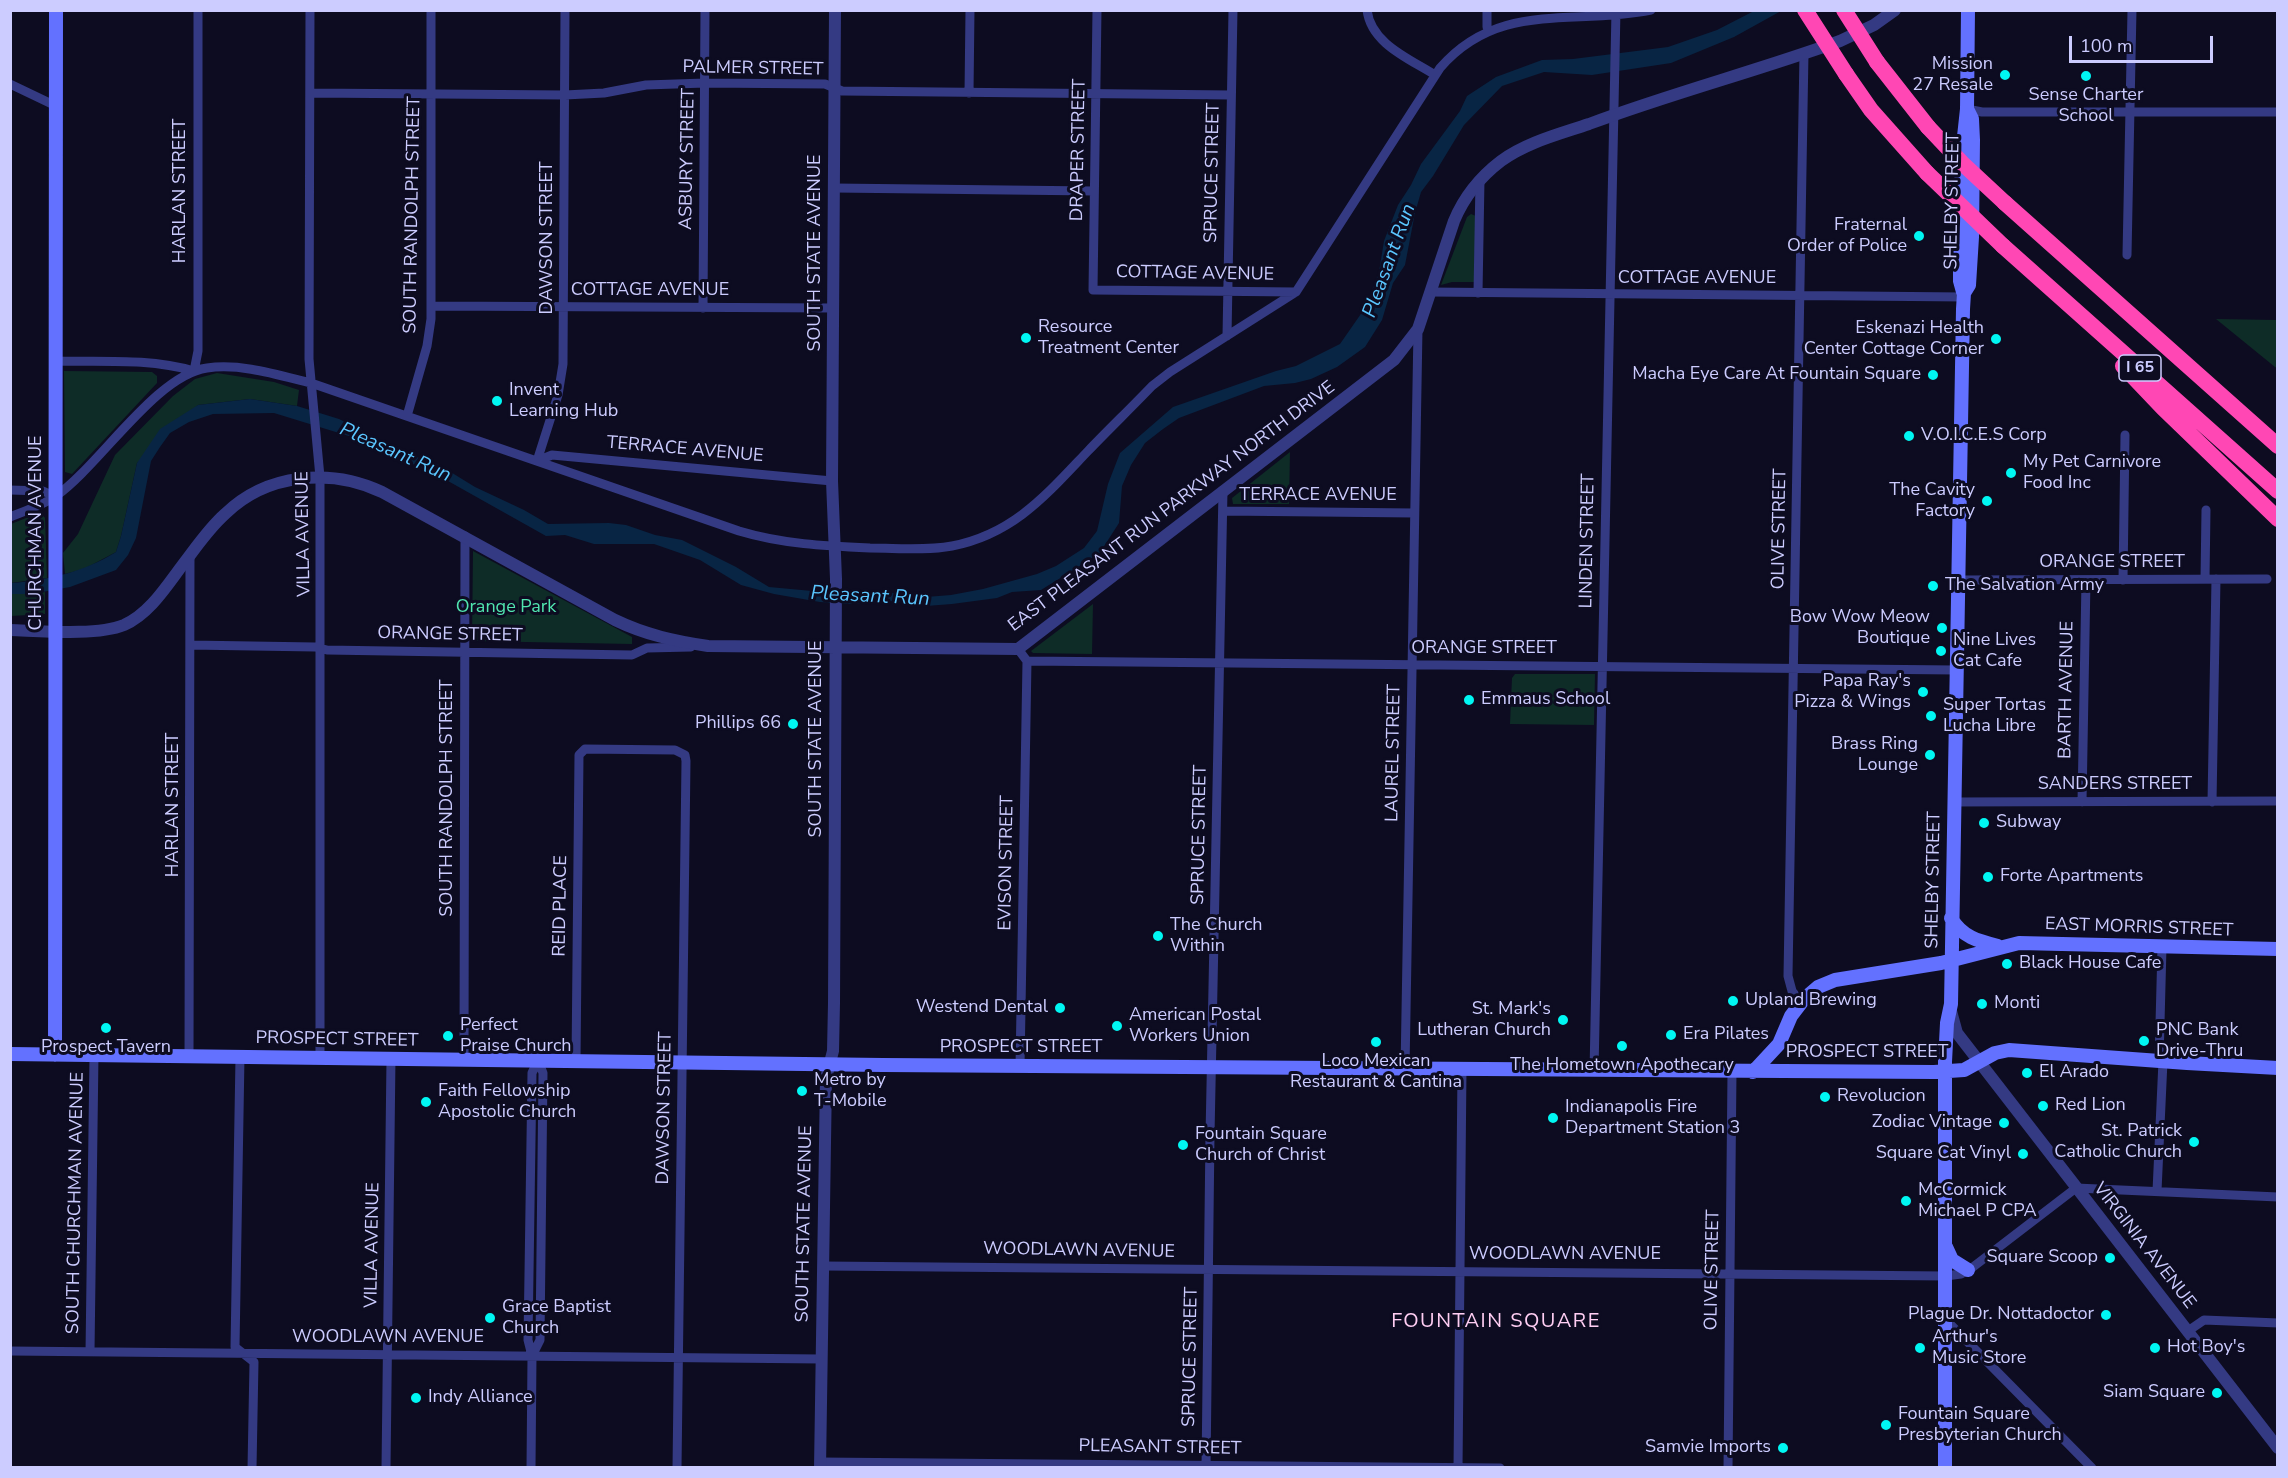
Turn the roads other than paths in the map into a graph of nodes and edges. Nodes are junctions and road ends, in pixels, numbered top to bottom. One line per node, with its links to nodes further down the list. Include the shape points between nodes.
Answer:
1 (56, 10): 32 (main road, CHURCHMAN AVENUE)
2 (198, 10): 57 (street, HARLAN STREET, via 198,351)
3 (310, 10): 26 (street, VILLA AVENUE)
4 (431, 10): 28 (street, SOUTH RANDOLPH STREET)
5 (566, 10): 30 (street, DAWSON STREET)
6 (705, 10): 23 (street, ASBURY STREET)
7 (835, 10): 25 (street, SOUTH STATE AVENUE)
8 (970, 10): 27 (street)
9 (1097, 10): 29 (street, DRAPER STREET)
10 (1233, 10): 31 (street, SPRUCE STREET)
11 (1367, 10): 22 (street, via 1377,36)
12 (1487, 10): 20 (street)
13 (1651, 10): 19 (street)
14 (1805, 10): 41 (highway, I 65, bridge, via 1871,110 1927,174)
15 (1844, 10): 61 (highway, I 65, bridge, via 1877,62 1962,163)
16 (1895, 10): 21 (street, EAST PLEASANT RUN PARKWAY NORTH DRIVE, via 1862,32)
17 (1968, 10): 33 (main road, SHELBY STREET)
18 (2132, 10): 34 (street)
19 (1616, 12): 20 (street, via 1534,14); 36 (street, LINDEN STREET)
20 (1487, 27): 22 (street, via 1455,50)
21 (1804, 53): 36 (street, EAST PLEASANT RUN PARKWAY NORTH DRIVE); 49 (street, OLIVE STREET)
22 (1435, 75): 44 (street)
23 (705, 83): 25 (street, PALMER STREET); 30 (street, PALMER STREET, via 646,85); 52 (street, ASBURY STREET)
24 (10, 84): 32 (street)
25 (834, 87): 27 (street, PALMER STREET, via 842,91); 38 (street, SOUTH STATE AVENUE)
26 (310, 93): 28 (street, PALMER STREET); 58 (street, VILLA AVENUE)
27 (969, 93): 29 (street, PALMER STREET)
28 (431, 94): 30 (street, PALMER STREET); 50 (street, SOUTH RANDOLPH STREET)
29 (1096, 94): 31 (street, PALMER STREET); 39 (street, DRAPER STREET)
30 (565, 95): 51 (street, DAWSON STREET)
31 (1231, 95): 43 (street, SPRUCE STREET)
32 (56, 106): 56 (main road, CHURCHMAN AVENUE)
33 (1967, 109): 34 (street); 48 (main road, SHELBY STREET, via 1960,239 1960,287)
34 (2130, 112): 35 (street); 40 (street)
35 (2277, 112)
36 (1613, 115): 37 (street, EAST PLEASANT RUN PARKWAY NORTH DRIVE, via 1527,147 1503,160); 47 (street, LINDEN STREET)
37 (1480, 180): 45 (street, EAST PLEASANT RUN PARKWAY NORTH DRIVE, via 1456,217); 46 (street)
38 (834, 188): 39 (street); 53 (street, SOUTH STATE AVENUE)
39 (1094, 191): 42 (street, DRAPER STREET)
40 (2127, 255)
41 (2038, 276): 67 (highway, I 65); 73 (highway, via 2163,408)
42 (1093, 290): 43 (street, COTTAGE AVENUE)
43 (1228, 291): 44 (street, COTTAGE AVENUE); 55 (street, SPRUCE STREET)
44 (1296, 292): 55 (street)
45 (1430, 292): 46 (street, COTTAGE AVENUE); 54 (street, EAST PLEASANT RUN PARKWAY NORTH DRIVE)
46 (1478, 293): 47 (street, COTTAGE AVENUE)
47 (1609, 294): 49 (street, COTTAGE AVENUE); 94 (street, LINDEN STREET)
48 (1964, 295): 49 (street, COTTAGE AVENUE); 80 (main road, SHELBY STREET)
49 (1800, 296): 95 (street, OLIVE STREET)
50 (432, 306): 51 (street, COTTAGE AVENUE); 59 (street, SOUTH RANDOLPH STREET, via 428,346)
51 (564, 307): 52 (street, COTTAGE AVENUE); 62 (street, DAWSON STREET, via 561,379)
52 (703, 308): 53 (street, COTTAGE AVENUE)
53 (833, 309): 64 (street, SOUTH STATE AVENUE)
54 (1418, 329): 66 (street, EAST PLEASANT RUN PARKWAY NORTH DRIVE, via 1384,369); 71 (street, LAUREL STREET)
55 (1227, 336): 75 (street, via 1152,386 1034,507 1001,529 935,548)
56 (55, 361): 57 (street, via 152,362); 68 (main road, CHURCHMAN AVENUE)
57 (194, 371): 58 (street, via 250,370); 68 (street, via 165,389)
58 (311, 383): 59 (street); 63 (street, VILLA AVENUE)
59 (407, 416): 62 (street)
60 (2125, 435): 82 (street)
61 (2277, 446)
62 (537, 461): 64 (street, TERRACE AVENUE, via 552,455); 75 (street, via 750,534 785,543)
63 (320, 477): 74 (street, EAST PLEASANT RUN PARKWAY NORTH DRIVE, via 373,487); 76 (street, EAST PLEASANT RUN PARKWAY NORTH DRIVE, via 281,482 248,496 225,514); 88 (street, VILLA AVENUE)
64 (832, 481): 75 (street, SOUTH STATE AVENUE)
65 (10, 490): 68 (street, via 43,491)
66 (1223, 491): 70 (street, SPRUCE STREET); 89 (street, EAST PLEASANT RUN PARKWAY NORTH DRIVE)
67 (2277, 491)
68 (56, 497): 72 (street); 84 (main road, CHURCHMAN AVENUE)
69 (2206, 510): 77 (street)
70 (1223, 511): 71 (street, TERRACE AVENUE); 92 (street, SPRUCE STREET)
71 (1414, 513): 93 (street, LAUREL STREET)
72 (10, 517)
73 (2277, 519)
74 (465, 536): 86 (street, EAST PLEASANT RUN PARKWAY NORTH DRIVE, via 627,626 658,637); 90 (street, SOUTH RANDOLPH STREET)
75 (834, 546): 87 (street, SOUTH STATE AVENUE)
76 (190, 555): 84 (street, EAST PLEASANT RUN PARKWAY NORTH DRIVE, via 149,606 129,622 108,629); 85 (street, HARLAN STREET)
77 (2205, 579): 78 (street, ORANGE STREET); 82 (street, ORANGE STREET)
78 (2216, 579): 79 (street, ORANGE STREET); 101 (street)
79 (2267, 579)
80 (1958, 580): 81 (street, ORANGE STREET); 96 (main road, SHELBY STREET)
81 (2086, 580): 82 (street, ORANGE STREET); 100 (street, BARTH AVENUE)
82 (2123, 580)
83 (10, 630): 84 (street, EAST PLEASANT RUN PARKWAY NORTH DRIVE)
84 (56, 630): 110 (main road, CHURCHMAN AVENUE)
85 (190, 645): 88 (street, ORANGE STREET); 112 (street, HARLAN STREET)
86 (708, 646): 87 (street, EAST PLEASANT RUN PARKWAY NORTH DRIVE); 90 (street, ORANGE STREET, via 647,648 632,654)
87 (835, 647): 89 (street, EAST PLEASANT RUN PARKWAY NORTH DRIVE); 122 (street, SOUTH STATE AVENUE, via 834,1003)
88 (321, 648): 90 (street, ORANGE STREET); 114 (street, VILLA AVENUE)
89 (1018, 649): 91 (street)
90 (465, 652): 116 (street, SOUTH RANDOLPH STREET)
91 (1027, 661): 92 (street, ORANGE STREET); 123 (street, EVISON STREET)
92 (1220, 663): 93 (street, ORANGE STREET); 124 (street, SPRUCE STREET)
93 (1412, 665): 94 (street, ORANGE STREET); 126 (street, LAUREL STREET)
94 (1602, 666): 95 (street, ORANGE STREET); 128 (street, LINDEN STREET)
95 (1794, 668): 96 (street, ORANGE STREET); 107 (street, OLIVE STREET, via 1788,976 1792,991)
96 (1956, 670): 99 (main road, SHELBY STREET)
97 (581, 751): 118 (street, REID PLACE); 121 (street, DAWSON STREET, via 685,755)
98 (2277, 801): 101 (street, SANDERS STREET)
99 (1953, 802): 100 (street, SANDERS STREET); 102 (main road, SHELBY STREET)
100 (2082, 802): 101 (street, SANDERS STREET)
101 (2212, 802)
102 (1952, 918): 103 (main road, EAST MORRIS STREET, via 1972,938); 106 (main road, SHELBY STREET)
103 (2000, 947): 104 (main road, EAST MORRIS STREET, via 2041,943); 106 (main road, EAST MORRIS STREET)
104 (2162, 947): 105 (main road, EAST MORRIS STREET); 119 (street)
105 (2277, 949)
106 (1951, 961): 107 (main road, EAST MORRIS STREET, via 1831,982 1818,987); 108 (main road, SHELBY STREET)
107 (1801, 1002): 130 (main road, EAST MORRIS STREET, via 1779,1044)
108 (1951, 1004): 120 (street, VIRGINIA AVENUE, via 1954,1027); 131 (main road, SHELBY STREET)
109 (10, 1054): 110 (main road, PROSPECT STREET)
110 (55, 1055): 111 (main road, PROSPECT STREET)
111 (94, 1055): 112 (main road, PROSPECT STREET); 146 (street, SOUTH CHURCHMAN AVENUE)
112 (189, 1056): 113 (main road, PROSPECT STREET)
113 (240, 1057): 114 (main road, PROSPECT STREET); 147 (street, via 235,1347)
114 (320, 1058): 115 (main road, PROSPECT STREET)
115 (392, 1058): 116 (main road, PROSPECT STREET); 148 (street, VILLA AVENUE)
116 (464, 1059): 117 (main road, PROSPECT STREET)
117 (538, 1060): 118 (main road, PROSPECT STREET); 149 (street, via 532,1073 528,1340)
118 (576, 1061): 121 (main road, PROSPECT STREET)
119 (2161, 1061): 120 (main road, PROSPECT STREET, via 2009,1050); 125 (main road, PROSPECT STREET); 133 (street)
120 (1979, 1062): 131 (main road, PROSPECT STREET, via 1964,1070); 132 (street, VIRGINIA AVENUE)
121 (682, 1063): 122 (main road, PROSPECT STREET); 150 (street, DAWSON STREET)
122 (830, 1064): 123 (main road, PROSPECT STREET); 136 (street, SOUTH STATE AVENUE, via 826,1078)
123 (1020, 1066): 124 (main road, PROSPECT STREET)
124 (1212, 1067): 126 (main road, PROSPECT STREET); 137 (street, SPRUCE STREET)
125 (2277, 1068)
126 (1405, 1069): 127 (main road, PROSPECT STREET)
127 (1462, 1070): 128 (main road, PROSPECT STREET); 139 (street)
128 (1594, 1071): 129 (main road, PROSPECT STREET)
129 (1732, 1072): 130 (main road, PROSPECT STREET); 140 (street, OLIVE STREET)
130 (1753, 1072): 131 (main road, PROSPECT STREET)
131 (1945, 1072): 135 (main road, SHELBY STREET)
132 (2076, 1188): 133 (street); 138 (street, WOODLAWN AVENUE); 144 (street, VIRGINIA AVENUE)
133 (2157, 1191): 134 (street)
134 (2277, 1197)
135 (1946, 1245): 138 (main road, via 1952,1260); 141 (main road, SHELBY STREET)
136 (824, 1266): 137 (street, WOODLAWN AVENUE); 151 (street, SOUTH STATE AVENUE)
137 (1209, 1269): 139 (street, WOODLAWN AVENUE); 154 (street, SPRUCE STREET)
138 (1968, 1270): 141 (street, WOODLAWN AVENUE)
139 (1460, 1271): 140 (street, WOODLAWN AVENUE); 159 (street)
140 (1730, 1273): 141 (street, WOODLAWN AVENUE); 161 (street, OLIVE STREET)
141 (1946, 1276): 142 (main road, SHELBY STREET)
142 (1947, 1320): 162 (main road, SHELBY STREET); 163 (street)
143 (2277, 1323): 144 (street, via 2204,1320)
144 (2188, 1331): 152 (street, VIRGINIA AVENUE)
145 (10, 1351): 146 (street, WOODLAWN AVENUE)
146 (90, 1352): 147 (street, WOODLAWN AVENUE)
147 (243, 1354): 148 (street, WOODLAWN AVENUE); 155 (street, via 254,1362)
148 (388, 1354): 149 (street, WOODLAWN AVENUE); 156 (street, VILLA AVENUE)
149 (532, 1356): 150 (street, WOODLAWN AVENUE); 157 (street)
150 (678, 1358): 151 (street, WOODLAWN AVENUE); 158 (street, DAWSON STREET)
151 (821, 1359): 153 (street, SOUTH STATE AVENUE)
152 (2277, 1448)
153 (820, 1465): 154 (street, PLEASANT STREET)
154 (1206, 1466): 159 (street, PLEASANT STREET)
155 (252, 1467)
156 (386, 1467)
157 (531, 1467)
158 (677, 1467)
159 (1458, 1467): 160 (street, PLEASANT STREET)
160 (1500, 1467)
161 (1728, 1467)
162 (1945, 1467)
163 (2092, 1467)

